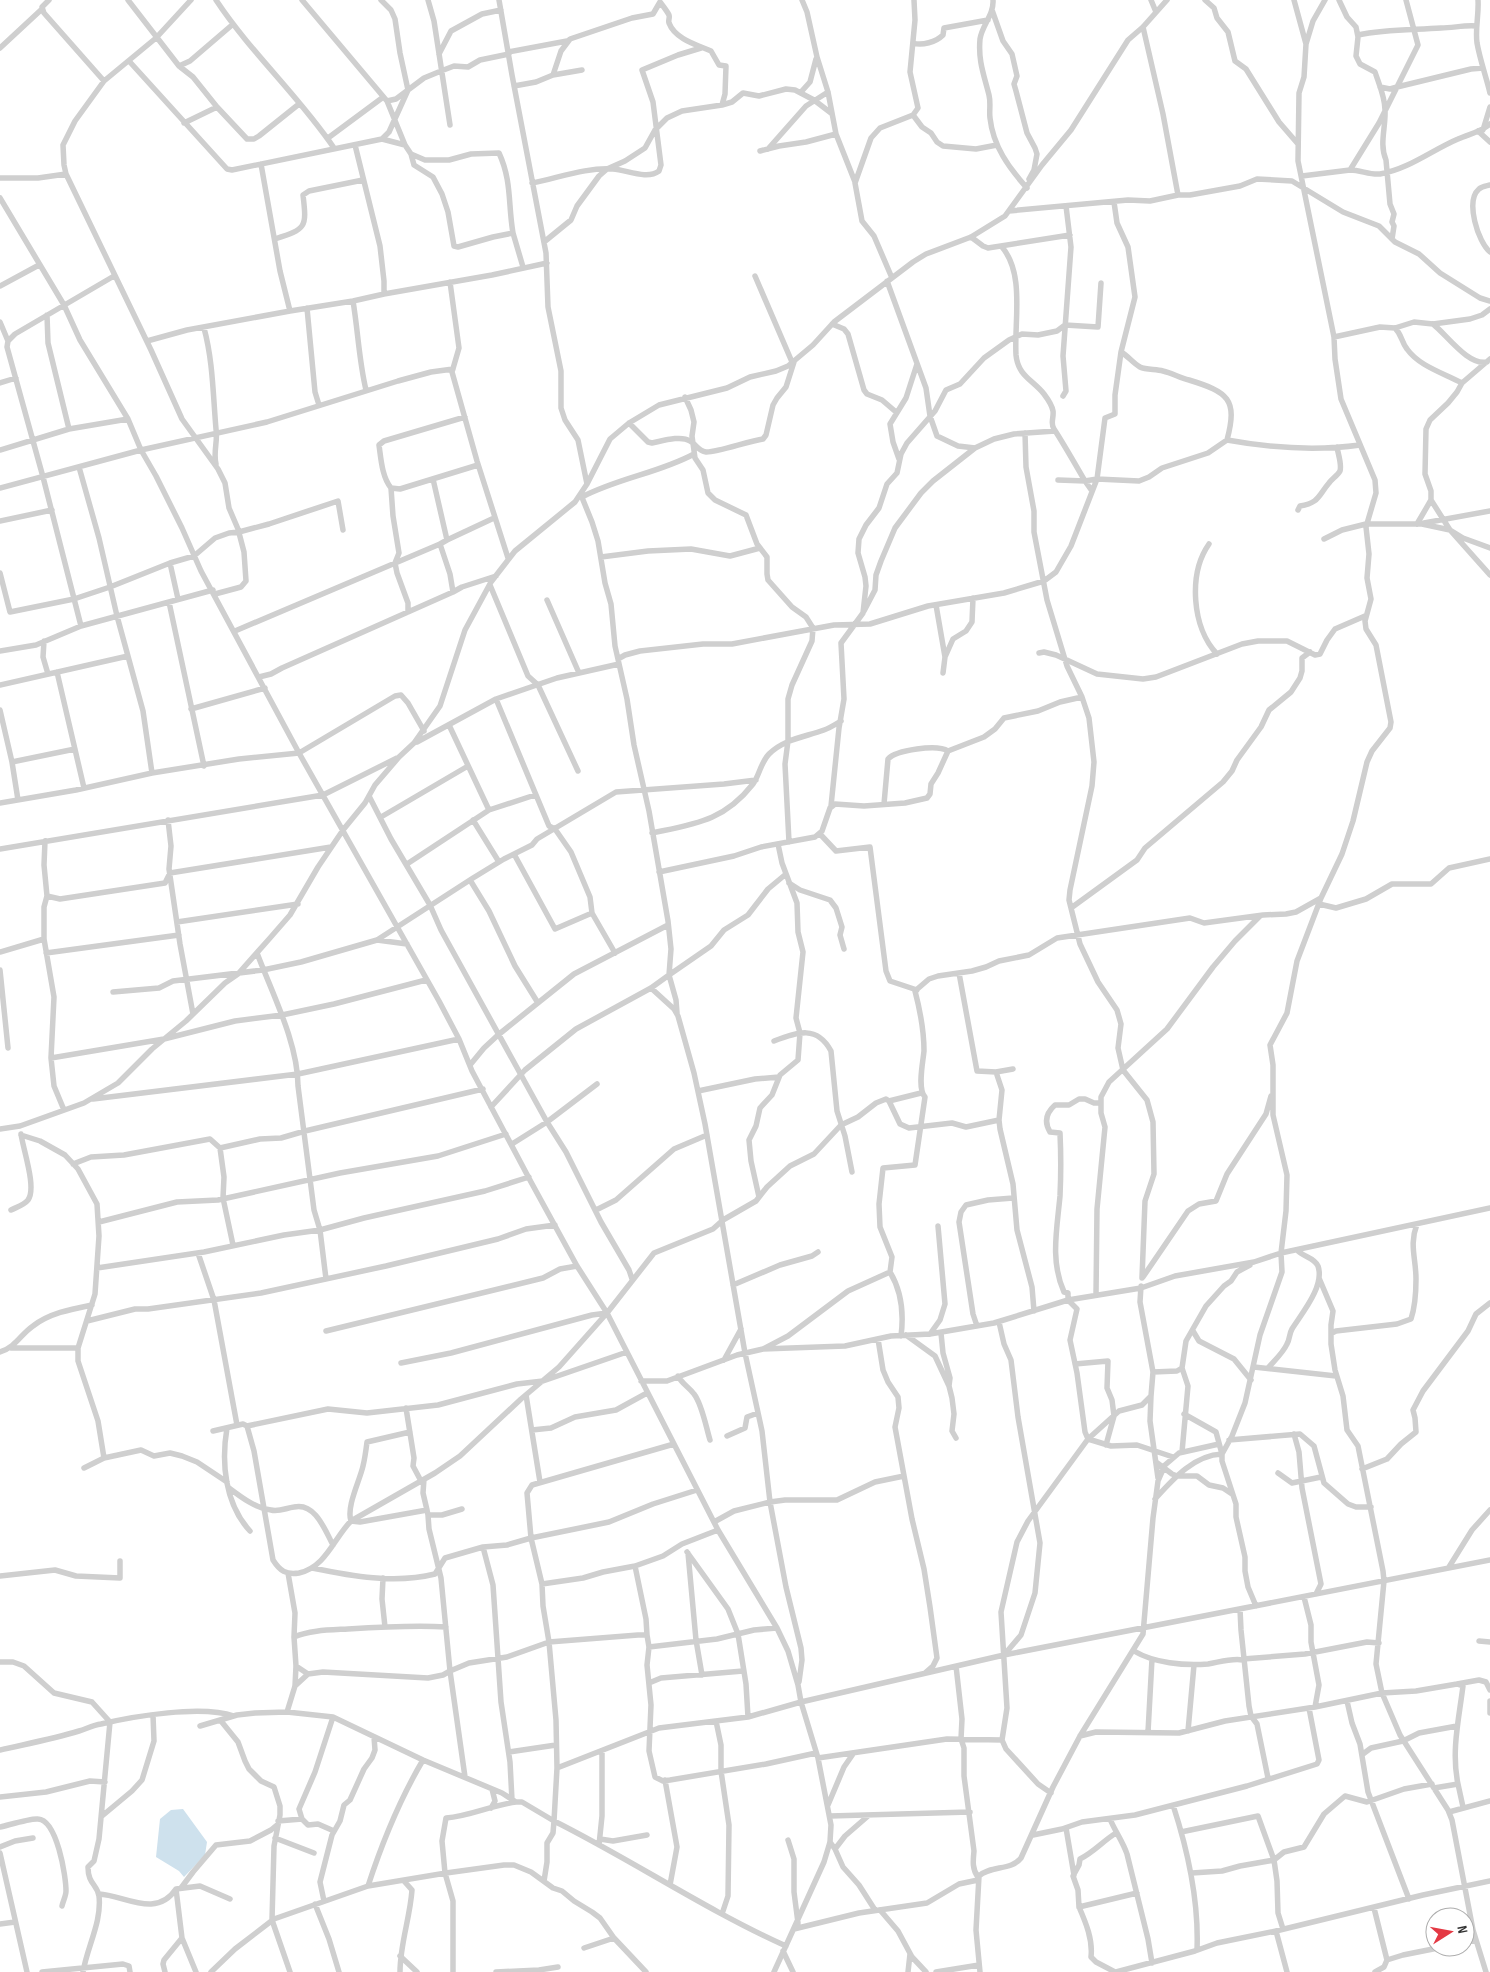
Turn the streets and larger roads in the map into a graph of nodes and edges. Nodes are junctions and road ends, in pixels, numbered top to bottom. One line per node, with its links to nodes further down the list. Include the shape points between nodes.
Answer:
1 (49, 0): 20 (street)
2 (191, 0): 30 (street)
3 (216, 0): 25 (street)
4 (302, 0): 53 (street)
5 (381, 0): 49 (street, via 395,19)
6 (428, 0): 37 (street)
7 (499, 0): 21 (street)
8 (802, 0): 38 (street)
9 (914, 0): 32 (street)
10 (993, 0): 22 (street)
11 (1151, 0): 23 (street)
12 (1167, 0): 23 (street)
13 (1205, 0): 72 (street, via 1214,8 1228,32 1235,61 1246,69 1279,122)
14 (1294, 0): 33 (street)
15 (1325, 0): 33 (street, via 1313,21)
16 (1339, 0): 29 (street)
17 (1406, 0): 28 (street)
18 (1478, 0): 26 (street)
19 (129, 1): 30 (street)
20 (42, 9): 34 (street); 45 (street)
21 (501, 10): 36 (street); 37 (street, via 482,14 451,31)
22 (992, 10): 24 (street); 91 (street, via 1004,43 1012,54 1017,76 1014,84 1037,154)
23 (1156, 12): 27 (street)
24 (988, 20): 32 (street, via 944,28 941,38 922,45); 75 (street, via 980,41 982,73)
25 (232, 25): 40 (street, via 190,61); 55 (street)
26 (1476, 26): 28 (street); 41 (street)
27 (1142, 27): 91 (street, via 1128,40 1071,130); 93 (street)
28 (1414, 28): 29 (street); 48 (street, via 1418,45)
29 (1358, 35): 47 (street, via 1356,56 1360,64 1376,72)
30 (156, 38): 39 (street); 40 (street)
31 (567, 41): 35 (street, via 653,14 660,2 678,35); 36 (street); 44 (street)
32 (913, 43): 61 (street, via 910,72 918,108)
33 (1306, 44): 72 (street, via 1304,77 1299,93)
34 (0, 48)
35 (701, 48): 56 (street, via 711,50 719,65 726,66); 66 (street, via 642,70 652,102)
36 (508, 53): 43 (street, via 480,60 468,67 454,66); 46 (street)
37 (439, 54): 43 (street)
38 (817, 57): 50 (street, via 810,82); 51 (street)
39 (129, 62): 45 (street); 63 (street)
40 (179, 66): 57 (street, via 193,77)
41 (1483, 68): 48 (street); 52 (street)
42 (582, 70): 44 (street)
43 (441, 71): 49 (street); 65 (street)
44 (553, 75): 46 (street)
45 (104, 81): 84 (street, via 63,145)
46 (514, 86): 88 (street)
47 (1380, 87): 48 (street); 59 (street)
48 (1398, 87): 59 (street)
49 (408, 90): 53 (street, via 396,99); 62 (street)
50 (801, 92): 54 (street); 56 (street, via 790,89 759,96 742,93 732,102)
51 (828, 92): 54 (street); 60 (street)
52 (1490, 92)
53 (385, 100): 62 (street); 69 (street)
54 (814, 100): 60 (street); 77 (street, via 799,112)
55 (299, 104): 57 (street, via 250,140 244,138); 69 (street)
56 (722, 105): 66 (street, via 674,114)
57 (217, 107): 63 (street)
58 (1490, 107): 67 (street)
59 (1385, 110): 82 (street); 83 (street, via 1383,134)
60 (831, 113): 68 (street)
61 (912, 115): 75 (street, via 943,146 976,149); 89 (street, via 887,124 870,138)
62 (394, 121): 70 (street); 74 (street)
63 (184, 122): 80 (street, via 227,169)
64 (1490, 124): 67 (street)
65 (450, 125)
66 (655, 130): 81 (street, via 645,148); 81 (street, via 659,170 650,175)
67 (1480, 130): 71 (street); 83 (street)
68 (836, 134): 77 (street); 89 (street)
69 (328, 138): 76 (street)
70 (382, 139): 73 (street); 74 (street)
71 (1490, 142)
72 (1298, 144): 85 (street)
73 (355, 145): 76 (street); 87 (street)
74 (404, 145): 79 (street)
75 (998, 145): 91 (street, via 1004,159)
76 (334, 148): 80 (street)
77 (768, 149): 78 (street)
78 (760, 152)
79 (412, 154): 98 (street, via 414,164 433,177 442,194 454,246); 98 (street, via 425,160 449,160 471,154 500,153 510,187 509,213)
80 (261, 164): 101 (street)
81 (607, 169): 88 (street); 103 (street, via 577,206 571,220)
82 (1350, 170): 83 (street, via 1369,174); 85 (street)
83 (1388, 172): 102 (street, via 1390,204 1394,214)
84 (66, 174): 86 (street); 109 (street)
85 (1302, 176): 92 (street)
86 (0, 178)
87 (363, 180): 101 (street, via 314,189 304,195 306,214 303,227); 115 (street, via 380,246)
88 (532, 183): 103 (street)
89 (855, 183): 111 (street, via 860,217 874,236)
90 (1490, 185): 105 (street, via 1475,194 1473,210 1483,244)
91 (1026, 187): 97 (street)
92 (1303, 187): 93 (street, via 1292,181 1257,179 1240,186); 102 (street, via 1343,212 1379,226); 130 (street)
93 (1178, 195): 95 (street, via 1150,201)
94 (0, 198): 107 (street)
95 (1114, 202): 96 (street); 133 (street, via 1117,223 1128,247 1135,297)
96 (1066, 206): 97 (street); 99 (street)
97 (1009, 211): 100 (street, via 1001,220)
98 (513, 233): 108 (street)
99 (1070, 235): 104 (street); 126 (street)
100 (971, 237): 104 (street, via 985,248); 111 (street, via 926,254)
101 (275, 239): 121 (street)
102 (1392, 239): 117 (street, via 1429,260 1440,273)
103 (544, 242): 106 (street)
104 (1002, 247): 129 (street, via 1009,257 1016,288)
105 (1490, 252)
106 (548, 263): 108 (street); 173 (street, via 548,307 562,371 561,408 578,440)
107 (40, 265): 114 (street); 118 (street)
108 (523, 267): 112 (street)
109 (114, 276): 118 (street); 132 (street)
110 (755, 276): 135 (street)
111 (890, 280): 124 (street); 136 (street)
112 (450, 282): 115 (street); 137 (street, via 459,348)
113 (1101, 283): 126 (street, via 1098,327)
114 (0, 286)
115 (384, 294): 116 (street)
116 (353, 301): 119 (street); 141 (street)
117 (1490, 301)
118 (64, 305): 122 (street); 148 (street, via 80,340)
119 (307, 308): 121 (street); 144 (street, via 314,392)
120 (1490, 309): 125 (street, via 1482,315)
121 (290, 311): 127 (street)
122 (47, 315): 131 (street); 150 (street, via 48,343)
123 (0, 322): 131 (street)
124 (832, 324): 135 (street); 145 (street, via 848,334 864,390)
125 (1433, 324): 128 (street, via 1414,322); 134 (street, via 1462,352 1480,362)
126 (1065, 325): 129 (street, via 1057,332); 142 (street, via 1066,389)
127 (204, 328): 132 (street); 152 (street, via 211,353)
128 (1395, 328): 130 (street, via 1380,327); 139 (street, via 1414,356)
129 (1017, 335): 146 (street, via 984,358 960,384 946,390); 151 (street, via 1018,365 1046,398 1052,409)
130 (1334, 337): 158 (street, via 1341,399)
131 (4, 338): 138 (street)
132 (147, 340): 154 (street, via 182,419)
133 (1122, 352): 156 (street, via 1141,367 1162,370 1210,387 1226,398 1233,416); 170 (street, via 1115,414 1105,418)
134 (1489, 360): 139 (street)
135 (793, 361): 143 (street, via 783,368 750,377 727,388); 157 (street, via 786,387 776,398 764,438 707,452)
136 (917, 364): 145 (street, via 906,398); 146 (street, via 927,392)
137 (453, 370): 141 (street, via 431,372); 147 (street)
138 (16, 378): 140 (street); 155 (street)
139 (1462, 382): 178 (street, via 1426,429 1425,474)
140 (0, 383)
141 (366, 390): 144 (street)
142 (1063, 396)
143 (685, 397): 149 (street, via 659,405); 157 (street, via 694,422)
144 (319, 405): 152 (street, via 267,422)
145 (896, 412): 164 (street, via 890,427)
146 (930, 416): 159 (street, via 937,436 958,446); 164 (street, via 910,439)
147 (464, 418): 165 (street); 175 (street, via 379,445 381,463)
148 (128, 419): 150 (street); 162 (street)
149 (630, 424): 157 (street, via 652,443 675,439 688,440); 173 (street, via 610,439)
150 (69, 429): 155 (street)
151 (1055, 431): 153 (street); 172 (street)
152 (217, 433): 154 (street); 167 (street, via 215,455)
153 (1024, 433): 159 (street, via 1004,436); 204 (street, via 1034,532)
154 (194, 437): 162 (street); 167 (street)
155 (33, 439): 161 (street); 168 (street)
156 (1227, 440): 160 (street, via 1288,448); 170 (street, via 1208,453 1162,468 1149,477 1139,480)
157 (693, 444): 163 (street)
158 (1360, 445): 160 (street); 185 (street, via 1376,480)
159 (975, 448): 216 (street, via 933,480 895,528 876,576 875,590)
160 (1337, 448): 180 (street, via 1340,471 1320,499 1300,506)
161 (0, 450)
162 (141, 450): 166 (street); 196 (street)
163 (694, 454): 177 (street, via 675,464 607,484); 194 (street, via 703,470 708,493 715,500 744,513)
164 (900, 459): 216 (street, via 879,508 858,541 865,577)
165 (478, 465): 169 (street); 182 (street)
166 (79, 467): 168 (street); 206 (street)
167 (218, 469): 189 (street)
168 (43, 477): 174 (street); 179 (street)
169 (434, 479): 175 (street, via 400,489); 191 (street)
170 (1097, 479): 172 (street); 176 (street)
171 (1058, 480): 172 (street)
172 (1086, 481): 176 (street)
173 (587, 484): 177 (street)
174 (0, 488)
175 (391, 488): 200 (street, via 398,553)
176 (1092, 491): 204 (street, via 1070,549 1056,572)
177 (581, 496): 197 (street); 198 (street)
178 (1431, 500): 183 (street); 186 (street)
179 (52, 510): 184 (street); 210 (street)
180 (1298, 510)
181 (1490, 511): 183 (street)
182 (494, 518): 191 (street); 198 (street)
183 (1444, 519): 186 (street); 188 (street)
184 (0, 521)
185 (1366, 524): 186 (street); 190 (street); 218 (street, via 1367,578 1371,599)
186 (1419, 524): 188 (street)
187 (343, 530): 189 (street, via 338,501)
188 (1450, 530): 195 (street); 202 (street)
189 (239, 532): 196 (street, via 215,538); 207 (street, via 244,552 245,584)
190 (1324, 539)
191 (447, 540): 192 (street)
192 (440, 544): 200 (street); 208 (street)
193 (1209, 544): 227 (street, via 1201,557 1195,588 1201,627 1207,644)
194 (760, 548): 197 (street, via 730,556 691,548); 221 (street, via 766,557 768,580)
195 (1490, 548)
196 (194, 556): 199 (street); 207 (street)
197 (601, 557): 231 (street)
198 (508, 558): 203 (street)
199 (170, 563): 206 (street); 211 (street)
200 (395, 563): 215 (street); 222 (street)
201 (0, 573): 210 (street, via 10,612)
202 (1490, 575)
203 (496, 576): 205 (street); 208 (street)
204 (1044, 581): 209 (street); 230 (street)
205 (490, 585): 238 (street, via 528,676); 246 (street, via 465,630 440,706)
206 (110, 587): 210 (street); 217 (street)
207 (214, 592): 211 (street); 222 (street)
208 (452, 592): 215 (street)
209 (974, 598): 214 (street); 229 (street, via 972,622 954,639)
210 (74, 599): 220 (street)
211 (178, 599): 213 (street)
212 (547, 600): 233 (street)
213 (169, 602): 217 (street); 242 (street)
214 (936, 605): 219 (street, via 870,624); 229 (street)
215 (408, 612): 236 (street)
216 (862, 613): 219 (street)
217 (117, 616): 220 (street); 228 (street)
218 (1365, 616): 225 (street, via 1336,629 1321,654); 291 (street, via 1366,629 1376,648 1391,722 1367,762 1342,854)
219 (854, 625): 221 (street); 244 (street, via 840,643 844,699)
220 (81, 626): 223 (street)
221 (813, 628): 231 (street, via 740,643 640,651 625,655); 247 (street, via 812,642 789,694)
222 (234, 632): 236 (street)
223 (44, 641): 224 (street); 235 (street, via 43,657)
224 (0, 651)
225 (1310, 652): 227 (street, via 1287,641 1258,641); 294 (street, via 1302,658 1302,674 1293,690 1269,710 1223,782 1145,848 1137,860)
226 (1039, 653): 230 (street, via 1050,653)
227 (1217, 654): 230 (street, via 1156,677 1142,679 1097,674)
228 (128, 656): 232 (street); 257 (street, via 143,711)
229 (944, 657): 234 (street)
230 (1065, 660): 240 (street)
231 (618, 662): 233 (street); 260 (street)
232 (57, 672): 235 (street); 249 (street)
233 (579, 673): 238 (street)
234 (943, 673)
235 (48, 674): 237 (street)
236 (259, 677): 239 (street)
237 (0, 685)
238 (538, 685): 241 (street); 256 (street)
239 (265, 688): 242 (street); 251 (street)
240 (1082, 697): 250 (street, via 1004,718 984,737); 294 (street, via 1090,725 1094,774 1070,890)
241 (496, 700): 245 (street); 262 (street)
242 (191, 709): 254 (street)
243 (0, 710): 253 (street)
244 (841, 721): 247 (street); 267 (street)
245 (449, 725): 248 (street); 255 (street)
246 (424, 730): 248 (street); 251 (street, via 408,703 401,696 395,696)
247 (788, 741): 258 (street, via 768,754); 277 (street, via 785,764)
248 (414, 743): 252 (street)
249 (75, 749): 253 (street); 259 (street)
250 (948, 751): 266 (street, via 928,797); 266 (street, via 942,748 892,754 888,760)
251 (299, 752): 254 (street); 261 (street)
252 (399, 757): 261 (street); 263 (street)
253 (12, 762): 264 (street)
254 (204, 766): 257 (street)
255 (468, 766): 268 (street); 269 (street)
256 (578, 771)
257 (152, 773): 259 (street)
258 (756, 780): 260 (street); 274 (street, via 725,812 696,824)
259 (84, 788): 264 (street)
260 (644, 789): 272 (street, via 616,792); 274 (street)
261 (323, 795): 270 (street); 273 (street)
262 (535, 795): 268 (street); 272 (street, via 549,826)
263 (369, 796): 269 (street); 273 (street)
264 (18, 800): 265 (street)
265 (0, 803)
266 (884, 804): 267 (street)
267 (831, 806): 275 (street)
268 (489, 810): 271 (street)
269 (381, 817): 284 (street)
270 (168, 820): 276 (street); 286 (street, via 172,846)
271 (473, 820): 283 (street); 284 (street)
272 (555, 829): 281 (street); 295 (street, via 571,852 590,897)
273 (343, 830): 279 (street); 299 (street)
274 (652, 833): 285 (street)
275 (820, 834): 277 (street); 318 (street, via 836,851 870,848 886,971 890,981)
276 (45, 841): 280 (street); 290 (street)
277 (789, 842): 278 (street)
278 (778, 844): 285 (street); 287 (street)
279 (332, 847): 286 (street); 292 (street)
280 (0, 849)
281 (514, 854): 283 (street); 295 (street, via 555,929)
282 (1490, 859): 291 (street, via 1449,868 1431,884 1392,884 1366,899 1336,908)
283 (499, 862): 288 (street)
284 (406, 864): 293 (street)
285 (659, 872): 298 (street)
286 (170, 873): 290 (street, via 165,883 60,899); 297 (street)
287 (786, 874): 289 (street); 314 (street, via 768,889 748,915)
288 (470, 880): 293 (street); 320 (street)
289 (789, 883): 305 (street, via 830,900 842,927 840,935); 324 (street, via 797,903 798,932 803,952 796,1018)
290 (47, 896): 302 (street)
291 (1320, 901): 296 (street, via 1291,914); 339 (street, via 1297,961 1287,1013 1270,1045)
292 (298, 904): 297 (street); 308 (street)
293 (430, 905): 299 (street); 325 (street)
294 (1071, 908): 300 (street)
295 (592, 913): 309 (street)
296 (1260, 916): 300 (street, via 1204,923 1190,918); 333 (street, via 1235,940 1167,1029)
297 (177, 922): 301 (street)
298 (668, 925): 309 (street); 314 (street, via 671,949)
299 (398, 926): 303 (street); 304 (street)
300 (1078, 934): 312 (street, via 1053,940 1029,955); 333 (street, via 1098,982 1117,1010 1121,1024 1118,1048)
301 (179, 935): 307 (street); 315 (street)
302 (44, 939): 306 (street); 307 (street)
303 (377, 940): 304 (street); 311 (street)
304 (408, 944): 316 (street)
305 (844, 948)
306 (0, 952)
307 (46, 953): 330 (street, via 54,998)
308 (257, 953): 311 (street); 313 (street)
309 (615, 953): 320 (street, via 574,974)
310 (0, 970): 329 (street)
311 (263, 970): 313 (street); 322 (street)
312 (959, 972): 318 (street, via 929,979); 334 (street, via 977,1071)
313 (238, 974): 315 (street); 321 (street)
314 (668, 975): 317 (street); 323 (street)
315 (186, 979): 319 (street, via 159,988); 321 (street)
316 (426, 980): 322 (street); 327 (street)
317 (650, 988): 323 (street); 336 (street, via 576,1029)
318 (917, 990): 342 (street, via 924,1045)
319 (113, 992)
320 (538, 1003): 325 (street)
321 (192, 1014): 326 (street)
322 (282, 1015): 326 (street, via 235,1021); 335 (street)
323 (678, 1016): 341 (street)
324 (800, 1033): 328 (street); 337 (street, via 798,1060); 350 (street, via 817,1034 831,1051 837,1111)
325 (498, 1034): 331 (street); 336 (street)
326 (164, 1039): 330 (street); 343 (street, via 118,1083)
327 (458, 1039): 331 (street); 335 (street)
328 (774, 1041)
329 (8, 1048)
330 (51, 1058): 347 (street, via 54,1086)
331 (470, 1066): 340 (street)
332 (1013, 1069): 334 (street)
333 (1123, 1070): 345 (street, via 1109,1082); 385 (street, via 1147,1100 1153,1122 1154,1174 1145,1202)
334 (996, 1072): 348 (street, via 1002,1090)
335 (298, 1074): 343 (street); 354 (street)
336 (520, 1075): 346 (street); 349 (street)
337 (779, 1077): 341 (street); 364 (street, via 770,1098 760,1108 756,1126 748,1140)
338 (597, 1084): 349 (street)
339 (1273, 1086): 380 (street, via 1275,1129 1287,1175); 385 (street, via 1266,1114 1228,1174 1216,1201 1199,1204 1188,1211)
340 (483, 1089): 346 (street); 354 (street)
341 (698, 1091): 356 (street)
342 (921, 1093): 344 (street); 352 (street, via 924,1097)
343 (91, 1099): 347 (street)
344 (889, 1101): 350 (street, via 876,1103); 352 (street, via 900,1124 909,1128)
345 (1100, 1103): 391 (street, via 1104,1127 1097,1209); 393 (street, via 1079,1099 1069,1105 1059,1103 1050,1109 1046,1118 1050,1132 1060,1133 1056,1260 1058,1278 1064,1292 1068,1293)
346 (491, 1107): 355 (street)
347 (64, 1110): 351 (street)
348 (999, 1120): 352 (street, via 966,1127 952,1123); 366 (street)
349 (547, 1122): 358 (street); 369 (street)
350 (842, 1125): 361 (street); 364 (street, via 814,1154 790,1166)
351 (20, 1126): 353 (street); 357 (street)
352 (920, 1126): 384 (street, via 916,1165 883,1168 880,1227 892,1257)
353 (0, 1130)
354 (305, 1131): 359 (street); 363 (street)
355 (506, 1134): 358 (street); 363 (street, via 438,1156)
356 (707, 1135): 369 (street, via 674,1149 616,1200); 370 (street)
357 (21, 1136): 360 (street, via 40,1141 64,1154); 368 (street, via 31,1194 28,1201)
358 (512, 1144): 362 (street)
359 (220, 1148): 360 (street, via 210,1139 91,1157); 365 (street)
360 (73, 1164): 371 (street, via 88,1184 97,1204)
361 (852, 1172)
362 (529, 1177): 373 (street); 375 (street, via 485,1191)
363 (310, 1180): 365 (street); 375 (street)
364 (759, 1197): 370 (street)
365 (223, 1198): 371 (street, via 177,1202); 376 (street)
366 (1013, 1198): 396 (street); 400 (street, via 966,1205 961,1212 961,1243)
367 (1490, 1208): 372 (street)
368 (11, 1210)
369 (596, 1210): 388 (street)
370 (723, 1220): 388 (street, via 713,1228 654,1253); 389 (street)
371 (99, 1222): 383 (street)
372 (1416, 1224): 377 (street); 405 (street, via 1412,1237 1416,1278 1411,1319)
373 (555, 1225): 382 (street); 387 (street, via 526,1229 433,1255)
374 (938, 1226): 406 (street, via 945,1304 940,1320)
375 (320, 1230): 376 (street); 387 (street)
376 (233, 1245): 379 (street)
377 (1297, 1250): 380 (street); 386 (street, via 1314,1259)
378 (818, 1252): 389 (street)
379 (198, 1253): 383 (street); 392 (street)
380 (1281, 1253): 381 (street); 418 (street, via 1282,1272 1260,1335)
381 (1254, 1262): 390 (street, via 1175,1276); 402 (street, via 1237,1272 1224,1286 1203,1310)
382 (577, 1266): 397 (street); 403 (street, via 560,1269 543,1278)
383 (97, 1268): 395 (street)
384 (890, 1272): 407 (street, via 901,1298); 411 (street, via 848,1291 788,1336)
385 (1142, 1278): 390 (street)
386 (1319, 1278): 405 (street, via 1333,1310); 420 (street, via 1309,1304 1289,1334 1287,1346)
387 (326, 1279): 392 (street)
388 (632, 1279): 397 (street)
389 (733, 1285): 401 (street)
390 (1141, 1288): 391 (street); 421 (street, via 1140,1302)
391 (1096, 1294): 393 (street)
392 (214, 1300): 398 (street, via 135,1309); 435 (street)
393 (1068, 1300): 396 (street); 417 (street, via 1077,1309 1070,1340)
394 (1490, 1303): 458 (street, via 1476,1314 1468,1330 1422,1391 1413,1410 1416,1432 1387,1459)
395 (92, 1305): 398 (street); 409 (street, via 49,1317 32,1327)
396 (1034, 1311): 399 (street)
397 (607, 1313): 413 (street); 416 (street); 425 (street)
398 (87, 1321): 410 (street)
399 (999, 1322): 400 (street); 476 (street, via 1011,1360 1016,1410)
400 (977, 1326): 404 (street)
401 (741, 1329): 414 (street); 415 (street)
402 (1193, 1330): 419 (street, via 1184,1347); 424 (street, via 1199,1341 1234,1359)
403 (326, 1331)
404 (941, 1333): 406 (street); 427 (street)
405 (1332, 1333): 423 (street)
406 (930, 1334): 407 (street)
407 (904, 1336): 408 (street); 427 (street, via 935,1356)
408 (878, 1339): 411 (street, via 845,1346); 460 (street, via 883,1370 898,1397 895,1427)
409 (10, 1348): 410 (street); 412 (street)
410 (78, 1348): 454 (street, via 80,1370 98,1421)
411 (762, 1349): 414 (street)
412 (0, 1352)
413 (627, 1352): 425 (street); 426 (street)
414 (745, 1353): 415 (street); 432 (street)
415 (723, 1361): 422 (street)
416 (401, 1363)
417 (1075, 1364): 434 (street, via 1108,1361 1107,1388); 444 (street)
418 (1254, 1367): 420 (street); 424 (street)
419 (1182, 1368): 421 (street); 433 (street, via 1188,1386)
420 (1268, 1368): 423 (street)
421 (1154, 1372): 430 (street)
422 (678, 1376): 426 (street, via 667,1381); 445 (street, via 697,1397)
423 (1336, 1376): 458 (street, via 1343,1396 1347,1430 1358,1446)
424 (1251, 1380): 446 (street)
425 (543, 1381): 429 (street); 431 (street, via 516,1384 438,1405)
426 (641, 1381): 428 (street)
427 (949, 1386): 443 (street, via 954,1414 952,1431)
428 (647, 1393): 438 (street, via 616,1410 574,1417 551,1428); 447 (street)
429 (526, 1394): 438 (street); 463 (street, via 460,1456)
430 (1151, 1396): 434 (street, via 1142,1405 1119,1411); 450 (street, via 1150,1421)
431 (406, 1408): 436 (street, via 368,1413 328,1408); 440 (street)
432 (758, 1413): 442 (street, via 747,1417 745,1428); 471 (street)
433 (1184, 1414): 448 (street, via 1216,1432); 451 (street)
434 (1114, 1416): 444 (street); 449 (street)
435 (237, 1425): 436 (street); 437 (street)
436 (247, 1426): 473 (street, via 251,1433)
437 (227, 1428): 439 (street); 467 (street, via 224,1465)
438 (532, 1430): 466 (street)
439 (213, 1431)
440 (410, 1432): 463 (street, via 413,1466); 478 (street, via 367,1442 349,1512)
441 (1294, 1434): 446 (street); 462 (street, via 1300,1434 1313,1444); 465 (street)
442 (727, 1436)
443 (956, 1438)
444 (1088, 1439): 449 (street); 476 (street)
445 (710, 1440)
446 (1229, 1440): 452 (street)
447 (674, 1444): 466 (street); 468 (street)
448 (1219, 1444): 451 (street); 452 (street)
449 (1106, 1445): 450 (street, via 1137,1445)
450 (1155, 1451): 453 (street); 455 (street)
451 (1182, 1452): 453 (street)
452 (1222, 1454): 461 (street, via 1212,1454); 469 (street)
453 (1173, 1457): 457 (street)
454 (104, 1458): 456 (street); 467 (street, via 141,1450 154,1456 170,1453 197,1462)
455 (1156, 1462): 457 (street); 464 (street)
456 (84, 1468)
457 (1163, 1469): 461 (street); 464 (street)
458 (1362, 1469): 472 (street)
459 (1278, 1473): 465 (street, via 1291,1482)
460 (904, 1476): 471 (street, via 875,1482 837,1500); 528 (street, via 924,1569 936,1652 936,1662)
461 (1176, 1476): 469 (street, via 1197,1476 1209,1485); 470 (street)
462 (1322, 1476): 465 (street); 472 (street, via 1324,1483 1348,1504)
463 (423, 1480): 477 (street); 478 (street)
464 (1158, 1480): 470 (street)
465 (1301, 1480): 498 (street, via 1321,1584)
466 (540, 1482): 482 (street, via 532,1485 527,1493)
467 (228, 1485): 473 (street); 481 (street, via 239,1517)
468 (698, 1490): 479 (street); 482 (street, via 609,1522)
469 (1233, 1494): 500 (street, via 1248,1587)
470 (1155, 1499): 504 (street)
471 (770, 1502): 479 (street, via 734,1511); 532 (street, via 802,1660)
472 (1371, 1507): 496 (street)
473 (263, 1508): 484 (street, via 278,1511 304,1506 317,1518); 493 (street, via 274,1560 279,1569)
474 (462, 1509): 477 (street, via 442,1515)
475 (1490, 1510): 491 (street, via 1472,1530)
476 (1035, 1511): 517 (street, via 1017,1542 1001,1612); 517 (street, via 1040,1543 1035,1593 1021,1635)
477 (428, 1512): 478 (street, via 366,1522); 489 (street)
478 (352, 1520): 484 (street)
479 (714, 1522): 480 (street)
480 (718, 1530): 483 (street); 505 (street)
481 (250, 1531)
482 (531, 1538): 485 (street); 497 (street)
483 (688, 1542): 486 (street); 490 (street)
484 (333, 1545): 492 (street)
485 (483, 1547): 489 (street, via 445,1558); 518 (street, via 493,1585)
486 (687, 1552): 506 (street, via 728,1609); 509 (street)
487 (1490, 1560): 491 (street)
488 (120, 1561): 494 (street, via 120,1578 76,1576 55,1570)
489 (439, 1566): 495 (street, via 435,1574 422,1577); 503 (street)
490 (635, 1566): 497 (street); 507 (street)
491 (1449, 1567): 496 (street)
492 (312, 1568): 493 (street); 495 (street)
493 (288, 1574): 508 (street, via 295,1613)
494 (0, 1576)
495 (382, 1578): 502 (street)
496 (1384, 1581): 498 (street); 513 (street)
497 (542, 1584): 511 (street)
498 (1316, 1594): 499 (street)
499 (1304, 1597): 500 (street); 516 (street)
500 (1256, 1606): 501 (street)
501 (1240, 1609): 504 (street); 520 (street)
502 (385, 1627): 503 (street); 508 (street, via 324,1630)
503 (446, 1627): 525 (street)
504 (1144, 1627): 515 (street); 517 (street)
505 (777, 1628): 506 (street); 532 (street)
506 (738, 1634): 509 (street); 526 (street)
507 (647, 1636): 511 (street); 514 (street)
508 (294, 1637): 523 (street)
509 (696, 1640): 514 (street); 529 (street)
510 (1479, 1641): 512 (street)
511 (549, 1642): 518 (street); 560 (street)
512 (1490, 1642)
513 (1379, 1644): 516 (street, via 1367,1642); 535 (street, via 1377,1670)
514 (649, 1646): 530 (street)
515 (1134, 1651): 519 (street); 555 (street)
516 (1313, 1653): 520 (street); 539 (street, via 1319,1685)
517 (1004, 1655): 524 (street); 558 (street, via 1007,1708)
518 (499, 1658): 525 (street, via 469,1663); 563 (street)
519 (1152, 1659): 522 (street); 554 (street)
520 (1243, 1659): 522 (street); 544 (street)
521 (0, 1662): 549 (street, via 24,1666 54,1693 92,1702)
522 (1194, 1665): 553 (street)
523 (296, 1666): 527 (street); 533 (street)
524 (956, 1666): 528 (street); 557 (street)
525 (450, 1671): 527 (street, via 428,1678 324,1672); 570 (street)
526 (743, 1671): 529 (street); 546 (street)
527 (308, 1674): 533 (street)
528 (924, 1674): 538 (street)
529 (702, 1675): 530 (street, via 661,1678)
530 (650, 1683): 552 (street)
531 (1457, 1684): 534 (street, via 1479,1680 1486,1682); 535 (street, via 1416,1692); 551 (street, via 1463,1686)
532 (798, 1685): 538 (street)
533 (295, 1686): 540 (street)
534 (1490, 1690)
535 (1382, 1693): 536 (street); 559 (street)
536 (1346, 1701): 539 (street); 565 (street)
537 (1490, 1701): 541 (street)
538 (801, 1702): 546 (street); 566 (street)
539 (1312, 1707): 544 (street); 571 (street, via 1318,1763)
540 (288, 1712): 543 (street); 545 (street)
541 (1490, 1713)
542 (153, 1715): 543 (street, via 196,1711); 549 (street); 588 (street, via 154,1741 142,1780)
543 (234, 1716): 547 (street)
544 (1251, 1716): 553 (street); 571 (street, via 1257,1724)
545 (334, 1717): 556 (street); 592 (street, via 302,1802)
546 (748, 1717): 548 (street)
547 (221, 1721): 550 (street); 594 (street, via 238,1742 250,1769 261,1782 274,1787 280,1806)
548 (716, 1721): 552 (street); 569 (street, via 721,1745)
549 (110, 1722): 561 (street); 573 (street)
550 (200, 1726)
551 (1457, 1726): 559 (street, via 1419,1733); 574 (street, via 1455,1760)
552 (650, 1730): 562 (street); 572 (street, via 649,1751 655,1777)
553 (1188, 1731): 554 (street)
554 (1148, 1732): 555 (street, via 1096,1732)
555 (1080, 1736): 577 (street)
556 (374, 1737): 567 (street); 597 (street, via 372,1758 350,1800 344,1805)
557 (961, 1739): 558 (street); 564 (street); 586 (street)
558 (1002, 1740): 577 (street, via 1006,1749 1038,1784)
559 (1403, 1741): 565 (street, via 1371,1748); 575 (street)
560 (556, 1745): 563 (street); 568 (street)
561 (0, 1750)
562 (602, 1751): 568 (street); 605 (street)
563 (508, 1752): 579 (street)
564 (853, 1754): 566 (street); 583 (street)
565 (1363, 1754): 580 (street, via 1366,1784)
566 (817, 1755): 569 (street); 583 (street)
567 (423, 1760): 570 (street); 620 (street, via 386,1836)
568 (557, 1768): 593 (street)
569 (721, 1772): 572 (street); 634 (street, via 729,1825 728,1896)
570 (464, 1777): 576 (street)
571 (1268, 1778): 582 (street)
572 (665, 1780): 619 (street, via 677,1847)
573 (105, 1782): 578 (street, via 90,1781 46,1792); 588 (street)
574 (1458, 1784): 575 (street); 584 (street)
575 (1433, 1786): 580 (street, via 1404,1789); 587 (street)
576 (492, 1789): 579 (street); 585 (street, via 495,1801)
577 (1051, 1793): 601 (street)
578 (0, 1797)
579 (514, 1801): 585 (street); 593 (street, via 522,1802)
580 (1372, 1801): 611 (street, via 1345,1796 1324,1814 1304,1847 1284,1852); 626 (street)
581 (1490, 1801): 584 (street)
582 (1173, 1804): 591 (street); 598 (street)
583 (828, 1805): 589 (street)
584 (1463, 1807): 587 (street)
585 (491, 1808): 612 (street, via 446,1818 442,1841)
586 (970, 1812): 590 (street); 615 (street, via 974,1872)
587 (1449, 1812): 621 (street)
588 (102, 1816): 624 (street, via 94,1862 88,1868 88,1878)
589 (830, 1816): 590 (street); 606 (street)
590 (868, 1816): 608 (street)
591 (1110, 1818): 596 (street); 599 (street)
592 (302, 1819): 594 (street); 597 (street, via 308,1824)
593 (554, 1821): 605 (street); 617 (street, via 553,1833 547,1843)
594 (278, 1823): 603 (street); 622 (street, via 250,1841 216,1845)
595 (0, 1827): 629 (street, via 38,1818 47,1822 53,1831 64,1870 66,1893)
596 (1066, 1828): 601 (street); 614 (street)
597 (334, 1830): 627 (street, via 320,1882)
598 (1181, 1832): 611 (street, via 1258,1816); 613 (street)
599 (1116, 1833): 614 (street, via 1080,1859); 623 (street, via 1124,1844)
600 (647, 1834): 605 (street)
601 (1032, 1835): 615 (street, via 1017,1862 984,1872)
602 (33, 1838): 607 (street)
603 (275, 1838): 610 (street); 635 (street)
604 (788, 1840): 637 (street, via 794,1859)
605 (600, 1842): 619 (street)
606 (830, 1842): 608 (street); 637 (street)
607 (0, 1847)
608 (835, 1849): 633 (street, via 843,1867)
609 (0, 1853): 636 (street)
610 (314, 1853)
611 (1274, 1860): 613 (street, via 1222,1871); 640 (street)
612 (446, 1873): 616 (street); 617 (street, via 510,1865); 666 (street, via 453,1901)
613 (1192, 1873): 646 (street)
614 (1074, 1875): 630 (street)
615 (978, 1878): 633 (street, via 962,1882 926,1903); 652 (street, via 976,1930)
616 (404, 1881): 620 (street); 649 (street, via 412,1890)
617 (544, 1881): 642 (street, via 600,1918)
618 (1490, 1881): 621 (street)
619 (670, 1885): 634 (street)
620 (368, 1886): 627 (street)
621 (1465, 1886): 626 (street); 631 (street)
622 (179, 1889): 624 (street, via 150,1904 131,1903 111,1894); 625 (street, via 205,1887); 641 (street)
623 (1137, 1892): 630 (street); 651 (street)
624 (99, 1894): 654 (street, via 97,1923)
625 (230, 1899)
626 (1409, 1899): 632 (street)
627 (324, 1902): 628 (street)
628 (315, 1904): 635 (street); 663 (street)
629 (62, 1906)
630 (1079, 1907): 675 (street, via 1086,1923 1091,1957)
631 (1469, 1907)
632 (1374, 1908): 640 (street); 650 (street)
633 (877, 1910): 639 (street); 648 (street, via 898,1931)
634 (722, 1914): 645 (street)
635 (272, 1920): 661 (street); 662 (street)
636 (14, 1922): 638 (street); 656 (street)
637 (798, 1922): 639 (street)
638 (0, 1924)
639 (794, 1929): 645 (street)
640 (1280, 1930): 646 (street); 676 (street)
641 (182, 1938): 659 (street, via 164,1960); 660 (street)
642 (614, 1938): 644 (street); 668 (street)
643 (1475, 1940): 678 (street)
644 (584, 1948)
645 (784, 1949): 669 (street); 670 (street)
646 (1197, 1950): 651 (street)
647 (1425, 1951): 650 (street)
648 (910, 1953): 671 (street); 672 (street)
649 (400, 1956): 664 (street); 665 (street)
650 (1387, 1960): 677 (street, via 1384,1967)
651 (1152, 1963): 675 (street)
652 (979, 1965): 673 (street); 674 (street)
653 (558, 1967): 655 (street)
654 (83, 1970): 657 (street); 658 (street, via 123,1964 129,1966)
655 (537, 1971): 667 (street)
656 (27, 1972)
657 (42, 1972)
658 (130, 1972)
659 (165, 1972)
660 (196, 1972)
661 (211, 1972)
662 (290, 1972)
663 (339, 1972)
664 (400, 1972)
665 (418, 1972)
666 (453, 1972)
667 (496, 1972)
668 (646, 1972)
669 (774, 1972)
670 (793, 1972)
671 (908, 1972)
672 (926, 1972)
673 (936, 1972)
674 (980, 1972)
675 (1115, 1972)
676 (1287, 1972)
677 (1375, 1972)
678 (1486, 1972)

